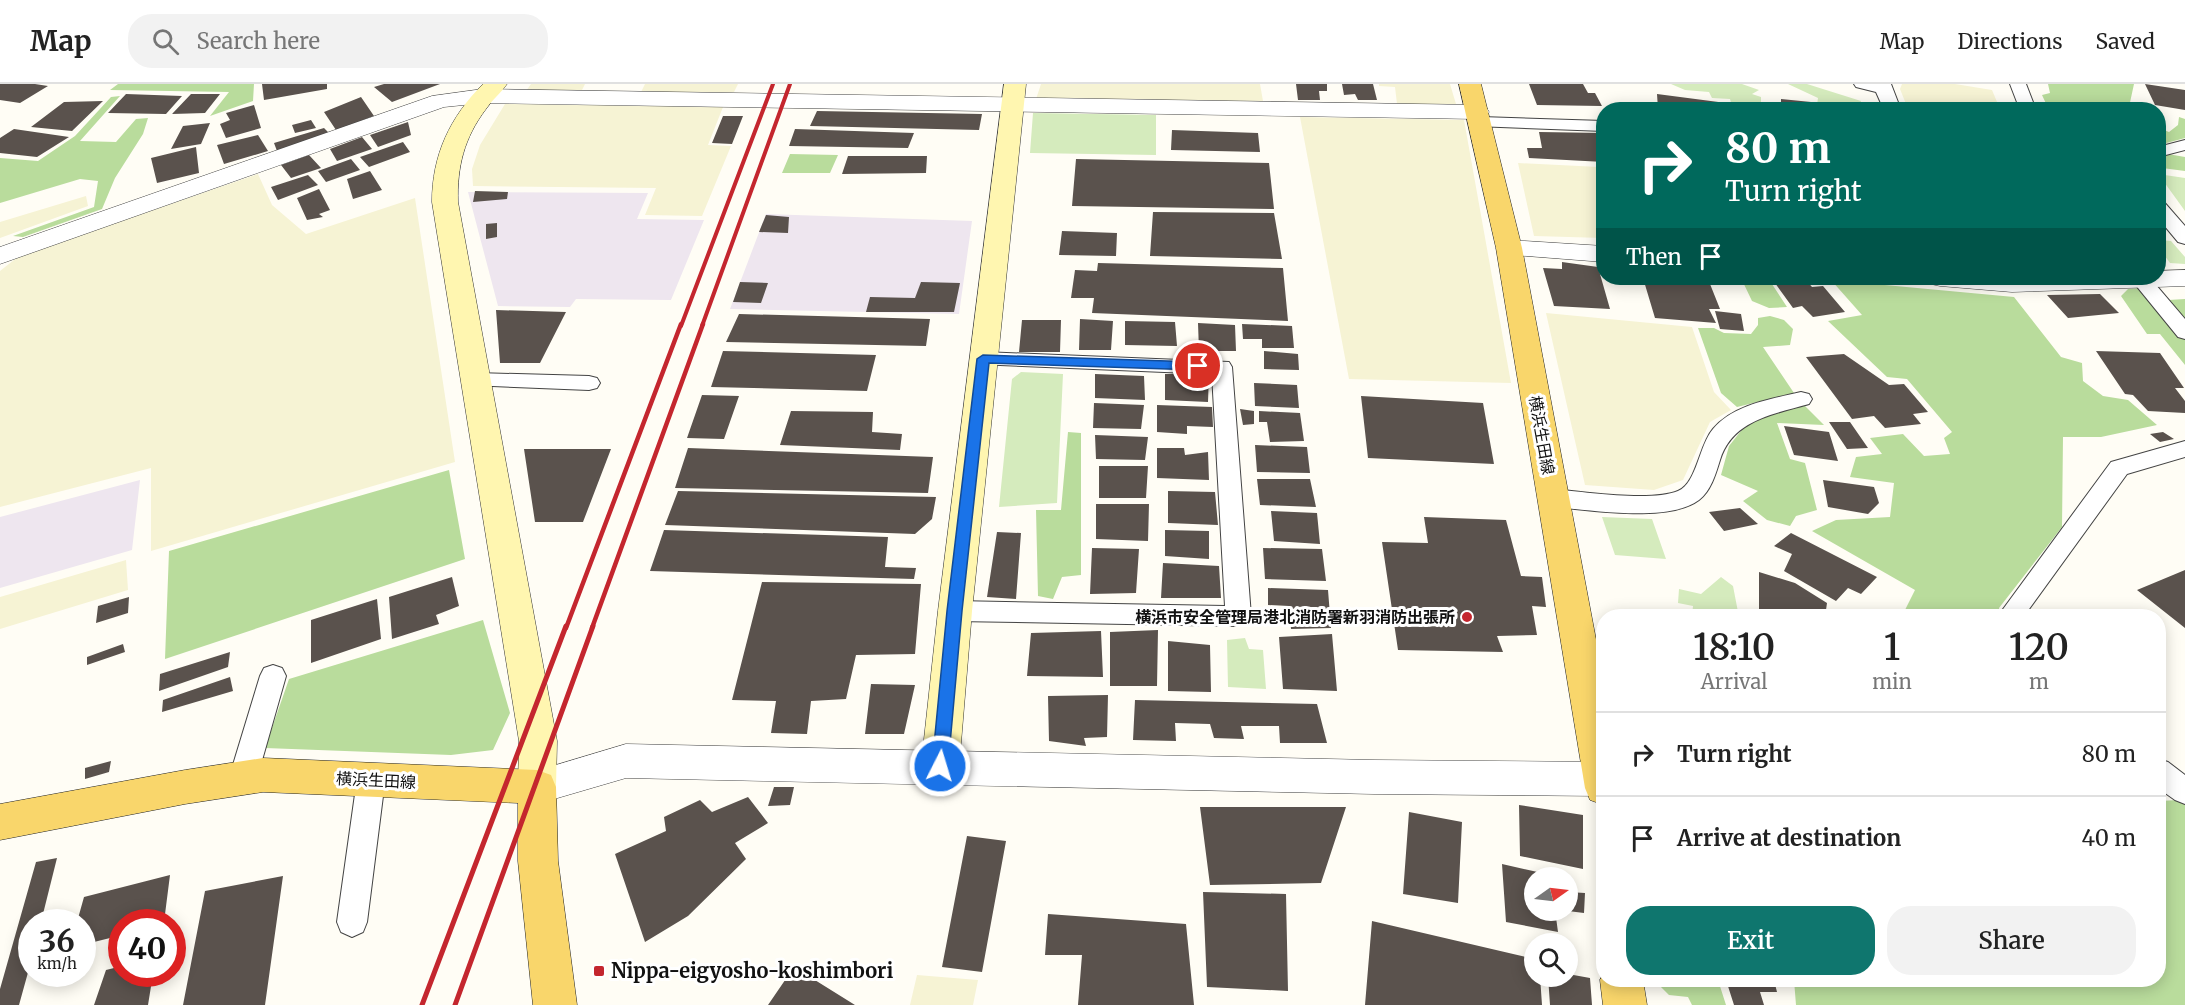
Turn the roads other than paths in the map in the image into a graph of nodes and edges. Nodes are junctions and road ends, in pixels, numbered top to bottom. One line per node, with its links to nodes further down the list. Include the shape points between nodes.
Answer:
1 (1470, 84): 9 (main road, 横浜生田線)
2 (1862, 84): 4 (lane)
3 (2018, 84): 8 (lane)
4 (1883, 86): 7 (lane)
5 (489, 90): 6 (street); 17 (street, via 440,101); 23 (street, via 446,169 445,202)
6 (1014, 94): 9 (street); 22 (street)
7 (1890, 102)
8 (2025, 102)
9 (1479, 117): 10 (lane); 15 (main road, 横浜生田線)
10 (1596, 125)
11 (2185, 145): 12 (lane)
12 (2166, 150)
13 (2166, 215): 14 (lane)
14 (2185, 238)
15 (1509, 248): 16 (street); 27 (main road, 横浜生田線)
16 (1596, 253)
17 (0, 256)
18 (2166, 278): 19 (street)
19 (2185, 278)
20 (2145, 285): 21 (lane)
21 (2185, 332)
22 (983, 359): 29 (street); 29 (lane, via 1222,367 1238,616)
23 (476, 380): 24 (lane); 37 (street, via 538,741)
24 (589, 383)
25 (1802, 399): 27 (lane, via 1746,415 1726,428 1713,446 1693,494 1645,504)
26 (2185, 449): 28 (lane, via 2119,468)
27 (1554, 498): 31 (main road, 横浜生田線)
28 (2015, 609)
29 (955, 611): 32 (street)
30 (273, 676): 34 (lane)
31 (1596, 740)
32 (940, 766): 36 (street); 37 (street, via 626,761)
33 (2166, 777): 38 (lane)
34 (243, 778): 35 (main road, 横浜生田線, via 264,775); 39 (main road, 横浜生田線)
35 (371, 780): 37 (main road, 横浜生田線); 40 (lane)
36 (1596, 780)
37 (537, 788): 42 (main road, via 538,861)
38 (2185, 791)
39 (0, 822)
40 (352, 922)
41 (1623, 987): 43 (main road)
42 (555, 1005)
43 (1625, 1005)

